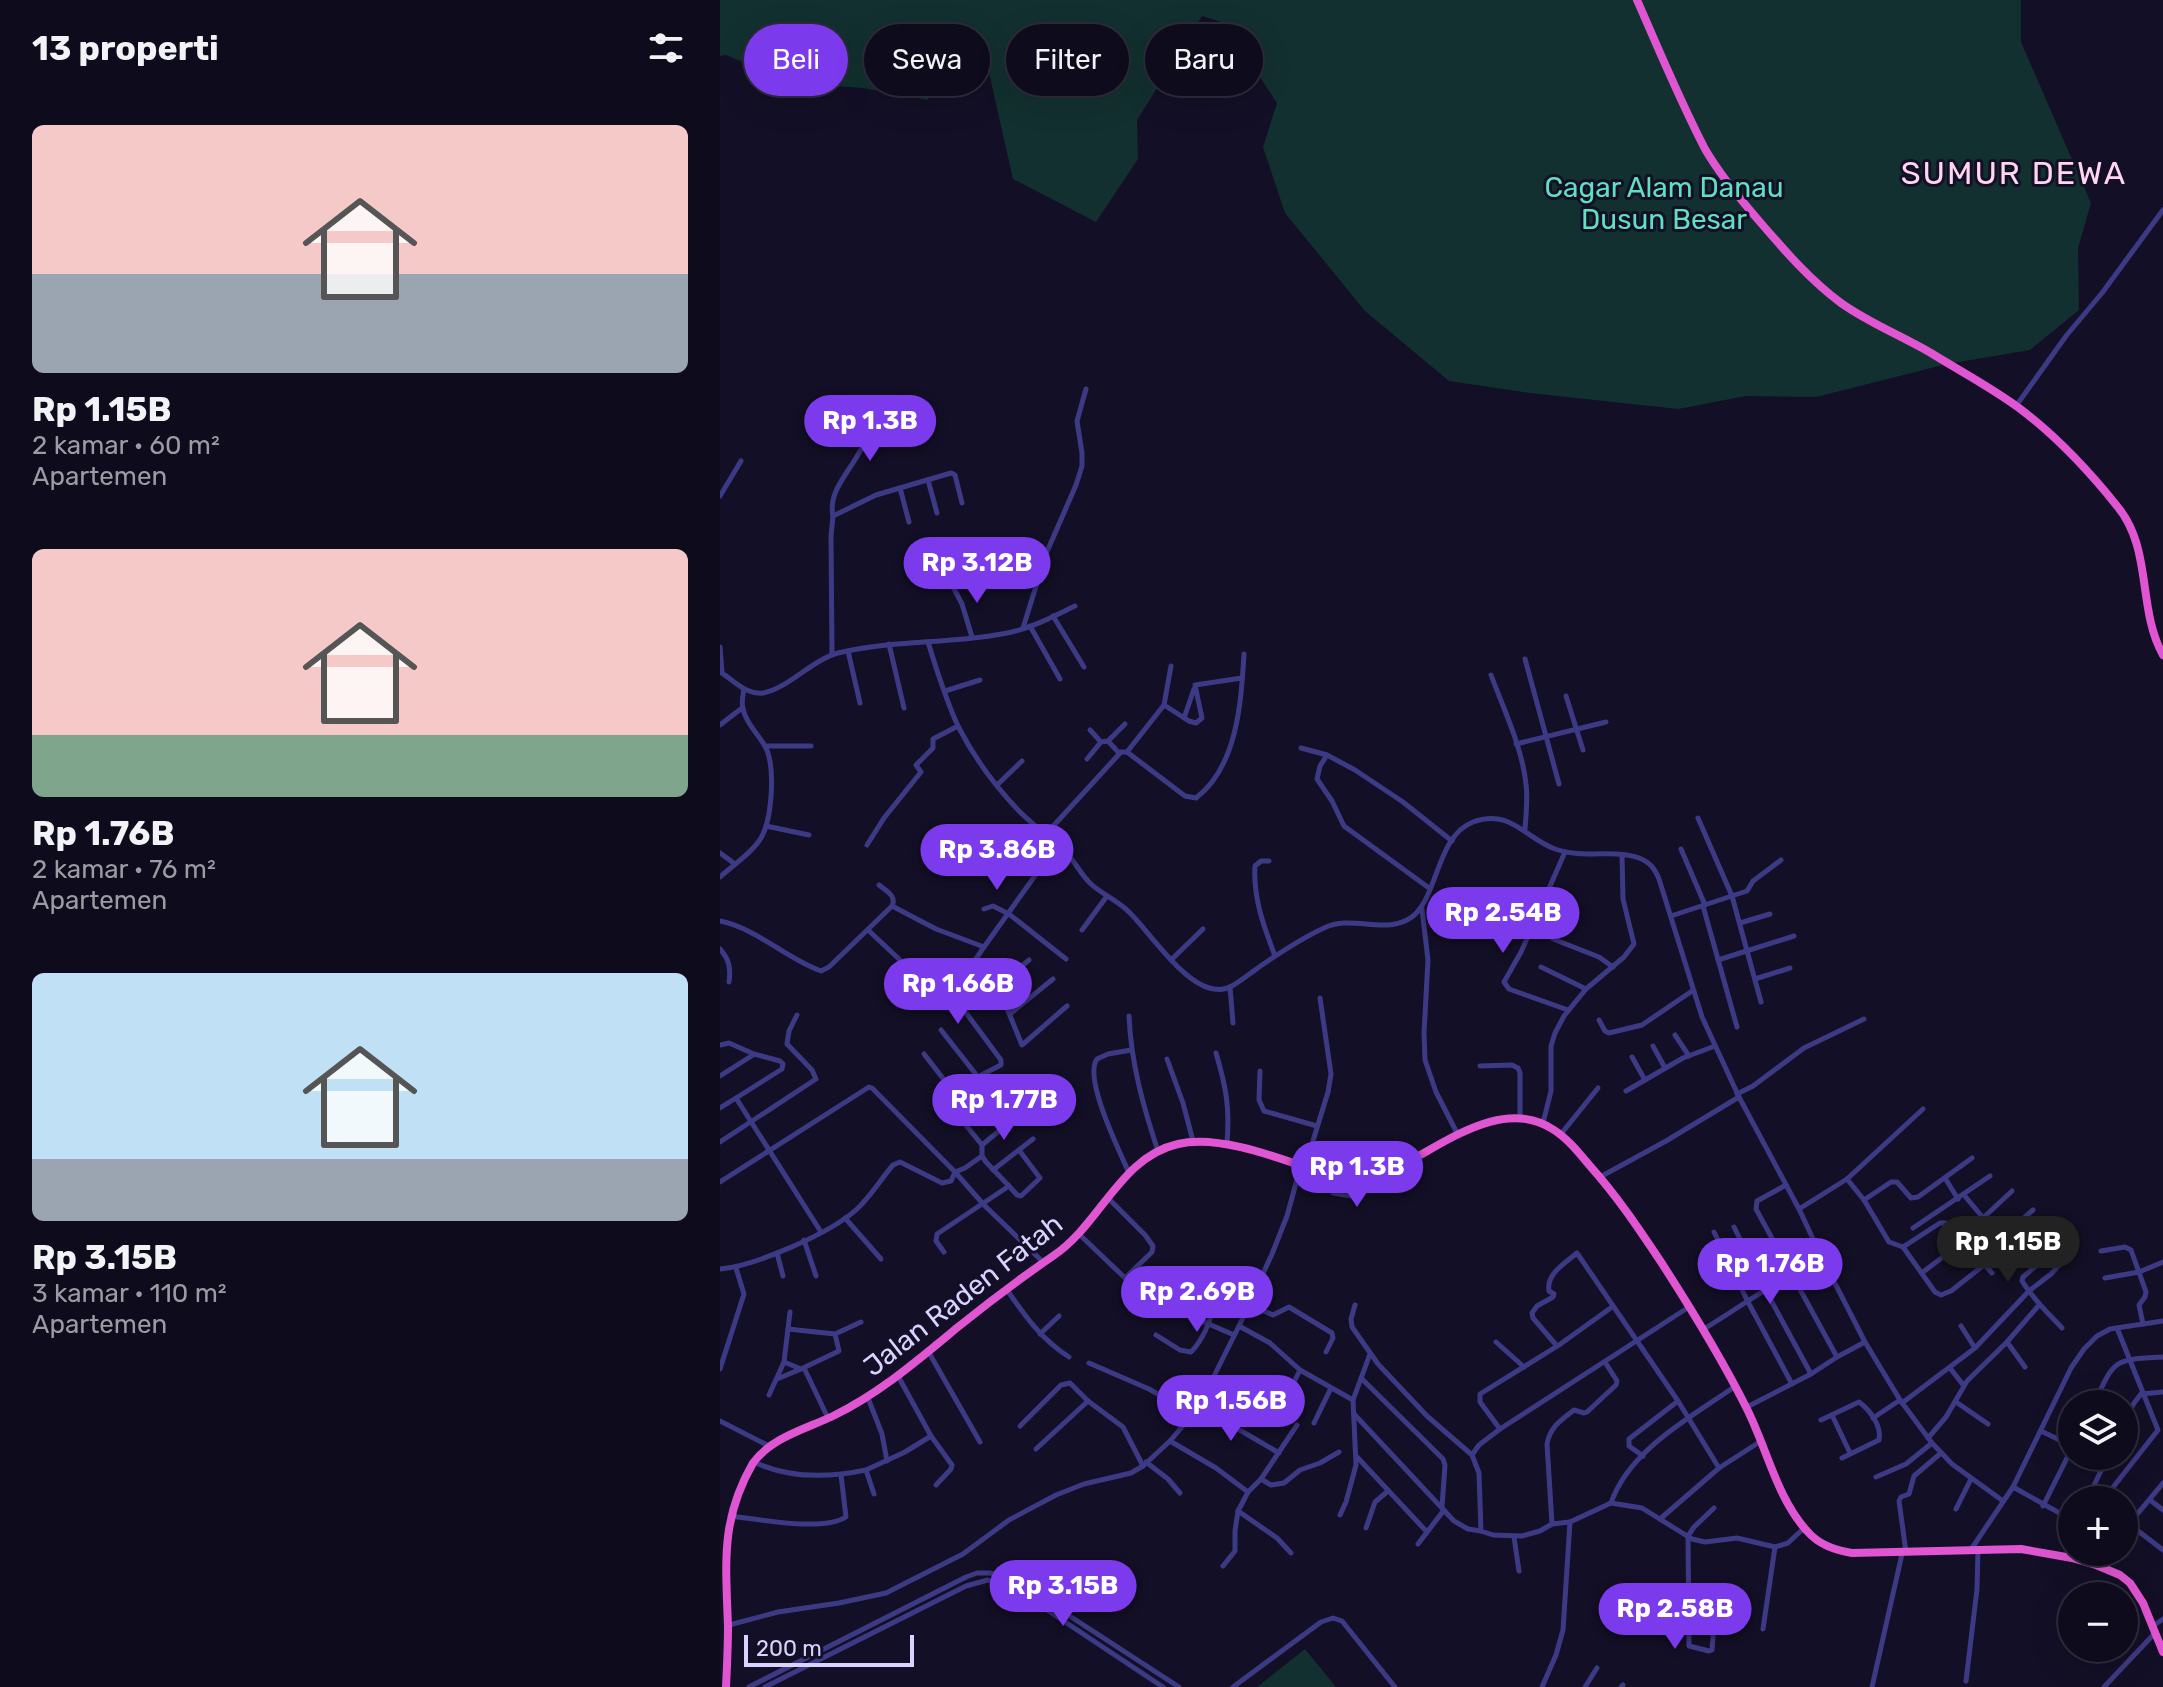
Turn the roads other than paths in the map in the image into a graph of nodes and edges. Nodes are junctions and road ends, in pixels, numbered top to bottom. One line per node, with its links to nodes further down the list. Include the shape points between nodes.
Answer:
1 (1637, 0): 5 (highway, via 1713,162 1793,260 1854,312)
2 (2163, 210): 5 (street)
3 (1086, 389): 18 (street, via 1077,421 1082,466)
4 (882, 406): 12 (street, via 838,488)
5 (2016, 406): 26 (highway, via 2074,458 2122,512 2142,564 2149,620)
6 (741, 461): 9 (street)
7 (928, 480): 8 (street); 10 (street, via 953,474); 11 (street)
8 (900, 488): 12 (street); 13 (street)
9 (720, 496)
10 (962, 503)
11 (937, 513)
12 (833, 516): 25 (street)
13 (909, 522)
14 (952, 585): 19 (street)
15 (1075, 606): 16 (street)
16 (1053, 616): 17 (street); 29 (street)
17 (1030, 626): 18 (street); 33 (street)
18 (1023, 629): 19 (street)
19 (972, 637): 20 (street)
20 (928, 642): 21 (street); 37 (street)
21 (889, 644): 23 (street); 42 (street)
22 (720, 647): 30 (street)
23 (848, 651): 25 (street); 39 (street)
24 (1244, 654): 32 (street)
25 (832, 655): 36 (street, via 767,692)
26 (2163, 655)
27 (1525, 659): 50 (street)
28 (1171, 666): 40 (street)
29 (1084, 667)
30 (721, 672): 36 (street)
31 (1491, 675): 52 (street)
32 (1242, 678): 35 (street); 57 (street, via 1233,738 1215,777 1196,798 1185,796)
33 (1060, 679)
34 (980, 680): 37 (street)
35 (1195, 685): 43 (street); 43 (street, via 1202,718 1196,723)
36 (744, 689): 41 (street)
37 (945, 691): 47 (street)
38 (1566, 696): 48 (street)
39 (860, 703)
40 (1164, 705): 43 (street); 57 (street)
41 (742, 708): 46 (street); 53 (street)
42 (904, 708)
43 (1184, 718)
44 (1606, 722): 48 (street)
45 (1125, 724): 51 (street)
46 (720, 725)
47 (958, 726): 63 (street); 70 (street, via 933,739 933,748 916,765 921,772)
48 (1578, 729): 50 (street); 56 (street)
49 (1090, 730): 51 (street)
50 (1547, 737): 52 (street); 62 (street)
51 (1105, 742): 58 (street); 60 (street)
52 (1516, 744): 66 (street, via 1527,788)
53 (765, 746): 54 (street); 65 (street, via 771,785)
54 (811, 746)
55 (1301, 748): 59 (street)
56 (1583, 750)
57 (1127, 752): 58 (street)
58 (1119, 753): 68 (street)
59 (1327, 755): 69 (street, via 1403,802); 81 (street, via 1317,779 1344,826)
60 (1087, 759)
61 (1022, 761): 63 (street)
62 (1559, 784)
63 (997, 785): 68 (street)
64 (1698, 818): 83 (street)
65 (766, 826): 67 (street); 78 (street, via 759,842)
66 (1525, 830): 69 (street, via 1506,820 1488,819 1470,823); 73 (street)
67 (809, 835)
68 (1045, 835): 71 (street)
69 (1452, 841): 81 (street)
70 (867, 845)
71 (1057, 845): 82 (street); 88 (street)
72 (1681, 849): 84 (street)
73 (1565, 852): 75 (street); 121 (street, via 1504,982 1509,989)
74 (720, 853): 78 (street)
75 (1622, 855): 90 (street, via 1652,866); 109 (street, via 1623,899 1634,944)
76 (1781, 860): 83 (street, via 1747,891)
77 (1269, 861): 101 (street, via 1258,863 1255,874 1259,914)
78 (735, 864): 79 (street)
79 (720, 877)
80 (879, 885): 85 (street, via 894,898)
81 (1429, 888): 86 (street)
82 (1107, 896): 95 (street); 105 (street, via 1131,914)
83 (1732, 896): 84 (street); 92 (street)
84 (1704, 905): 90 (street); 106 (street)
85 (892, 906): 94 (street); 98 (street)
86 (1421, 908): 101 (street, via 1396,923 1332,924); 160 (street, via 1428,960 1425,1060)
87 (984, 909): 88 (street, via 993,906)
88 (1009, 914): 98 (street); 102 (street)
89 (1770, 914): 92 (street)
90 (1671, 916): 117 (street)
91 (720, 921): 94 (street, via 762,937 821,971)
92 (1740, 923): 100 (street)
93 (1203, 929): 105 (street)
94 (868, 930): 103 (street)
95 (1082, 930)
96 (1794, 936): 100 (street)
97 (1553, 939): 109 (street)
98 (984, 947): 107 (street)
99 (720, 949): 113 (street, via 729,964)
100 (1747, 951): 106 (street); 112 (street)
101 (1275, 956): 114 (street)
102 (1066, 959)
103 (900, 960)
104 (1029, 960): 115 (street)
105 (1171, 960): 114 (street, via 1205,986)
106 (1718, 960): 128 (street)
107 (974, 961): 115 (street); 145 (street, via 958,1002 1001,1060 1001,1065)
108 (1541, 967): 116 (street)
109 (1613, 967): 116 (street)
110 (1790, 968): 112 (street)
111 (1053, 979): 122 (street)
112 (1755, 979): 119 (street)
113 (729, 982)
114 (1230, 987): 127 (street)
115 (995, 988): 122 (street)
116 (1586, 989): 121 (street)
117 (1692, 991): 126 (street, via 1633,1028 1609,1033); 133 (street)
118 (1320, 998): 158 (street, via 1331,1070)
119 (1761, 1002)
120 (1067, 1006): 122 (street, via 1022,1045)
121 (1568, 1010): 157 (street, via 1552,1040 1551,1091)
122 (1010, 1014)
123 (797, 1015): 155 (street, via 787,1044 816,1079)
124 (1129, 1016): 134 (street)
125 (1864, 1019): 150 (street, via 1804,1048)
126 (1599, 1020)
127 (1233, 1023)
128 (1737, 1027)
129 (941, 1030): 145 (street)
130 (1675, 1035): 138 (street)
131 (720, 1045): 136 (street, via 729,1043)
132 (1653, 1046): 142 (street)
133 (1715, 1046): 138 (street); 150 (street)
134 (1131, 1050): 168 (street); 174 (street, via 1097,1059 1093,1069 1104,1118)
135 (1216, 1053): 165 (street, via 1229,1105)
136 (754, 1054): 144 (street); 151 (street, via 783,1066)
137 (924, 1054): 148 (street)
138 (1689, 1056): 142 (street)
139 (1632, 1057): 146 (street)
140 (1167, 1059): 162 (street)
141 (1480, 1066): 154 (street, via 1518,1068)
142 (1665, 1068): 146 (street)
143 (1260, 1071): 158 (street, via 1264,1111)
144 (720, 1076)
145 (978, 1077): 148 (street)
146 (1645, 1080): 149 (street)
147 (1598, 1088): 159 (street)
148 (952, 1090): 164 (street, via 965,1124)
149 (1626, 1091)
150 (1738, 1096): 176 (street); 181 (street)
151 (736, 1098): 152 (street); 155 (street)
152 (720, 1108)
153 (1923, 1109): 178 (street)
154 (1520, 1117): 157 (highway); 160 (highway)
155 (751, 1122): 163 (street); 167 (street)
156 (1010, 1122): 164 (street)
157 (1543, 1123): 159 (highway)
158 (1317, 1126): 171 (street)
159 (1561, 1134): 176 (highway)
160 (1458, 1135): 180 (highway, via 1379,1178)
161 (1033, 1139): 166 (street)
162 (1193, 1141): 165 (highway, Jalan Raden Fatah); 168 (highway, Jalan Raden Fatah)
163 (720, 1142)
164 (982, 1145): 169 (street)
165 (1227, 1145): 171 (highway, Jalan Raden Fatah)
166 (1019, 1150): 172 (street); 182 (street, via 1040,1178 1020,1196)
167 (769, 1151): 173 (street, via 869,1087); 179 (street); 195 (street)
168 (1158, 1151): 174 (highway, Jalan Raden Fatah)
169 (982, 1156): 172 (street); 173 (street)
170 (1972, 1158): 177 (street)
171 (1303, 1166): 180 (highway, Jalan Raden Fatah); 229 (street)
172 (993, 1170): 182 (street)
173 (955, 1172): 188 (street); 191 (street, via 951,1181 942,1183 904,1162 896,1163)
174 (1129, 1173): 186 (highway, Jalan Raden Fatah)
175 (1990, 1176): 185 (street)
176 (1600, 1177): 234 (highway)
177 (1945, 1178): 185 (street); 187 (street, via 1915,1198 1891,1182)
178 (1847, 1179): 187 (street); 189 (street)
179 (720, 1182)
180 (1354, 1184): 184 (street, via 1351,1196)
181 (1786, 1185): 189 (street); 217 (street, via 1755,1206)
182 (1009, 1186): 188 (street)
183 (2012, 1191): 192 (street)
184 (1333, 1193)
185 (1961, 1197): 192 (street); 194 (street)
186 (1109, 1199): 197 (highway, Jalan Raden Fatah); 221 (street, via 1153,1246)
187 (1864, 1200): 202 (street, via 1889,1242)
188 (984, 1205): 204 (street, via 937,1234); 210 (street)
189 (1799, 1209): 207 (street)
190 (2033, 1210): 198 (street)
191 (845, 1218): 195 (street); 209 (street)
192 (1983, 1218): 198 (street)
193 (1734, 1227): 224 (street)
194 (1913, 1228)
195 (821, 1232): 199 (street)
196 (1714, 1232): 227 (street)
197 (1079, 1234): 210 (highway, Jalan Raden Fatah); 221 (street)
198 (2001, 1238): 208 (street)
199 (804, 1240): 205 (street); 220 (street)
200 (2060, 1240): 225 (street, via 2022,1279)
201 (1964, 1241): 202 (street, via 1943,1223); 212 (street); 215 (street)
202 (1903, 1247): 215 (street)
203 (2101, 1251): 216 (street, via 2130,1248)
204 (944, 1252)
205 (777, 1253): 213 (street); 219 (street)
206 (2069, 1254): 225 (street)
207 (1821, 1256): 217 (street); 253 (street)
208 (2015, 1256)
209 (881, 1259)
210 (1043, 1262): 223 (highway, Jalan Raden Fatah)
211 (2163, 1262): 216 (street)
212 (1984, 1265): 215 (street, via 1944,1295 1935,1292); 218 (street)
213 (736, 1268): 214 (street); 263 (street, via 744,1294)
214 (720, 1269)
215 (1923, 1272)
216 (2139, 1272): 222 (street); 240 (street, via 2146,1292 2139,1305)
217 (1791, 1273): 224 (street); 261 (street)
218 (1992, 1273)
219 (783, 1276)
220 (816, 1276)
221 (1125, 1278): 228 (street)
222 (2105, 1278)
223 (1007, 1290): 248 (street); 257 (highway, Jalan Raden Fatah)
224 (1766, 1291): 227 (street); 274 (street)
225 (2029, 1291): 231 (street); 256 (street)
226 (1180, 1298): 239 (street, via 1212,1304)
227 (1748, 1302): 246 (street); 278 (street)
228 (1145, 1304)
229 (1249, 1305): 241 (street); 258 (street, via 1273,1315 1289,1307 1303,1314 1332,1333)
230 (1355, 1305): 259 (street, via 1352,1327)
231 (2039, 1305): 243 (street); 254 (street)
232 (1170, 1307): 239 (street)
233 (1612, 1307): 252 (street); 255 (street); 255 (street, via 1577,1253 1549,1280 1553,1297 1532,1313)
234 (1690, 1307): 246 (highway); 252 (street)
235 (790, 1312): 245 (street)
236 (1059, 1316): 248 (street)
237 (2163, 1321): 240 (street)
238 (861, 1322): 247 (street)
239 (1208, 1324): 249 (street, via 1191,1352); 250 (street)
240 (2143, 1324): 244 (street)
241 (1239, 1326): 250 (street); 273 (street, via 1270,1343)
242 (1961, 1326): 256 (street)
243 (2062, 1328)
244 (2117, 1328): 264 (street); 309 (street, via 2097,1336 2077,1357)
245 (788, 1329): 247 (street); 265 (street)
246 (1703, 1329): 280 (highway)
247 (835, 1334): 270 (street, via 839,1351)
248 (1040, 1334): 260 (street)
249 (1156, 1335)
250 (1234, 1335): 295 (street)
251 (1496, 1342): 268 (street)
252 (1636, 1342): 266 (street); 291 (street)
253 (1865, 1342): 261 (street); 292 (street)
254 (2007, 1342): 269 (street); 279 (street)
255 (1557, 1346): 268 (street)
256 (1975, 1348): 271 (street)
257 (928, 1351): 275 (highway, Jalan Raden Fatah); 315 (street)
258 (1326, 1352)
259 (1370, 1353): 276 (street); 322 (street, via 1427,1416)
260 (1069, 1357)
261 (1837, 1357): 274 (street)
262 (2163, 1357): 264 (street)
263 (722, 1358): 272 (street)
264 (2130, 1359): 283 (street, via 2113,1367); 284 (street)
265 (784, 1362): 270 (street); 277 (street)
266 (1605, 1362): 307 (street); 359 (street, via 1616,1385 1587,1412 1574,1410 1549,1432)
267 (1089, 1363): 295 (street)
268 (1524, 1367): 307 (street, via 1480,1394)
269 (2025, 1367)
270 (802, 1368): 277 (street); 298 (street)
271 (1950, 1368): 279 (street); 292 (street)
272 (720, 1369)
273 (1300, 1370): 281 (street, via 1283,1404); 282 (street)
274 (1811, 1374): 278 (street)
275 (898, 1376): 288 (highway, Jalan Raden Fatah); 310 (street)
276 (1361, 1378): 289 (street); 349 (street, via 1443,1459)
277 (776, 1380): 286 (street)
278 (1792, 1384): 294 (street)
279 (1964, 1386): 293 (street)
280 (1734, 1387): 294 (highway); 300 (street)
281 (1242, 1388)
282 (1331, 1388): 289 (street); 303 (street)
283 (2101, 1390)
284 (2143, 1392): 285 (street); 287 (street); 308 (street)
285 (2163, 1392)
286 (769, 1395)
287 (2138, 1397)
288 (868, 1398): 298 (highway, Jalan Raden Fatah); 326 (street)
289 (1353, 1400): 296 (street)
290 (1088, 1401): 306 (street, via 1070,1383 1061,1385); 317 (street); 328 (street, via 1123,1427)
291 (1678, 1401): 300 (street); 323 (street, via 1629,1439 1629,1446)
292 (1901, 1402): 299 (street); 314 (street)
293 (1956, 1402): 304 (street); 314 (street)
294 (1746, 1408): 313 (highway)
295 (1193, 1414): 312 (street); 319 (street, via 1238,1429)
296 (1354, 1414): 324 (street); 349 (street)
297 (1832, 1415): 299 (street, via 1859,1402); 301 (street); 321 (street)
298 (828, 1418): 316 (highway, Jalan Raden Fatah)
299 (1873, 1418): 321 (street, via 1879,1440)
300 (1688, 1420): 323 (street); 329 (street)
301 (1821, 1420)
302 (720, 1421): 316 (street)
303 (1314, 1423)
304 (1988, 1424)
305 (1297, 1425): 319 (street)
306 (1020, 1426)
307 (1500, 1429): 322 (street)
308 (2161, 1430): 338 (street)
309 (2041, 1431): 311 (street); 339 (street)
310 (931, 1436): 326 (street); 337 (street, via 952,1467)
311 (2058, 1440)
312 (1170, 1441): 328 (street); 341 (street)
313 (1761, 1441): 329 (street); 361 (highway)
314 (1930, 1441): 320 (street); 333 (street, via 1906,1464)
315 (980, 1442)
316 (769, 1446): 327 (highway, Jalan Raden Fatah)
317 (1036, 1449)
318 (1339, 1452): 334 (street, via 1284,1483 1271,1485)
319 (1279, 1453): 334 (street)
320 (1941, 1453): 335 (street); 373 (street, via 1914,1476 1909,1494 1900,1498)
321 (1850, 1454): 325 (street)
322 (1472, 1455): 362 (street, via 1479,1473)
323 (1643, 1456): 346 (street, via 1617,1487)
324 (1356, 1457): 340 (street); 356 (street)
325 (1842, 1458)
326 (887, 1461): 330 (street)
327 (754, 1462): 332 (street, via 794,1474); 355 (highway, Jalan Raden Fatah)
328 (1144, 1464): 342 (street); 380 (street, via 1131,1473 1056,1495 1009,1520 963,1554 886,1593)
329 (1719, 1468): 357 (street)
330 (866, 1470): 332 (street); 343 (street)
331 (2061, 1470): 347 (street)
332 (841, 1475): 355 (street, via 846,1517 840,1520 795,1523)
333 (1876, 1477)
334 (1261, 1479): 341 (street)
335 (1971, 1479): 345 (street); 350 (street)
336 (2163, 1483): 344 (street)
337 (936, 1485)
338 (2115, 1486)
339 (2013, 1487): 345 (street); 347 (street)
340 (1388, 1491): 360 (street, via 1375,1502); 364 (street)
341 (1248, 1492): 352 (street)
342 (1180, 1493)
343 (874, 1494)
344 (2150, 1500): 351 (street); 354 (street)
345 (2003, 1501): 369 (street)
346 (1611, 1503): 357 (street, via 1635,1506); 358 (street)
347 (2043, 1506): 353 (street)
348 (1714, 1508): 365 (street)
349 (1443, 1509): 362 (street, via 1458,1524); 364 (street)
350 (1956, 1509)
351 (2163, 1510)
352 (1238, 1511): 371 (street); 375 (street, via 1236,1548)
353 (2058, 1513)
354 (2138, 1514)
355 (729, 1515): 374 (highway, Jalan Raden Fatah)
356 (1340, 1515)
357 (1660, 1519): 365 (street)
358 (1570, 1522): 359 (street); 394 (street, via 1563,1630)
359 (1552, 1524): 366 (street)
360 (1366, 1528)
361 (1804, 1528): 368 (street); 373 (highway, via 1845,1552)
362 (1481, 1531): 366 (street)
363 (2138, 1531): 370 (street)
364 (1427, 1532): 367 (street)
365 (1688, 1536): 368 (street, via 1709,1542 1744,1538); 378 (street, via 1689,1646 1712,1650)
366 (1514, 1537): 377 (street)
367 (1418, 1544)
368 (1775, 1547): 381 (street)
369 (1974, 1550): 372 (highway); 373 (highway); 386 (street, via 1977,1589)
370 (2163, 1550)
371 (1291, 1553)
372 (2058, 1553)
373 (1904, 1554): 396 (street)
374 (722, 1566): 380 (highway, Jalan Raden Fatah)
375 (1223, 1566)
376 (2098, 1566): 382 (highway, via 2130,1583)
377 (1519, 1571)
378 (1716, 1598)
379 (2163, 1619): 382 (street)
380 (728, 1625): 383 (highway, Jalan Raden Fatah)
381 (1763, 1629)
382 (2154, 1629): 384 (highway); 397 (street)
383 (724, 1651): 388 (highway, Jalan Raden Fatah)
384 (2163, 1652)
385 (1597, 1668): 395 (street)
386 (1966, 1681)
387 (754, 1686): 391 (street, via 983,1573 1009,1578)
388 (726, 1687)
389 (765, 1687): 390 (street, via 966,1586 988,1580 1032,1600)
390 (1163, 1687)
391 (1179, 1687)
392 (1233, 1687): 393 (street, via 1333,1618 1342,1621)
393 (1395, 1687)
394 (1542, 1687)
395 (1585, 1687)
396 (1872, 1687)
397 (2104, 1687)

